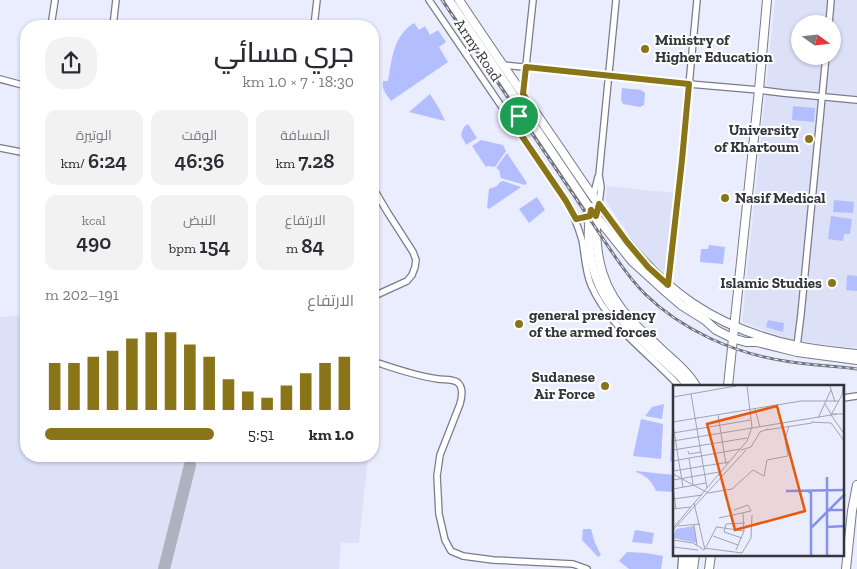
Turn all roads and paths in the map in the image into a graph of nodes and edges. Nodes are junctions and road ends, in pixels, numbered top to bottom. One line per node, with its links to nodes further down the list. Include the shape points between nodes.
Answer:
1 (55, 0): 15 (street)
2 (116, 0): 16 (street)
3 (316, 0): 17 (street)
4 (429, 0): 30 (street, Army Road)
5 (449, 0): 29 (main road)
6 (459, 0): 13 (main road)
7 (466, 0): 13 (street)
8 (532, 0): 20 (street)
9 (616, 0): 21 (street)
10 (696, 0): 24 (street)
11 (767, 0): 25 (main road)
12 (831, 0): 14 (street)
13 (465, 9): 18 (main road)
14 (830, 15)
15 (52, 20)
16 (114, 20)
17 (314, 20)
18 (503, 65): 20 (street); 26 (main road)
19 (825, 65): 27 (street)
20 (526, 67): 21 (street); 26 (street)
21 (608, 76): 24 (street); 33 (street)
22 (0, 79): 23 (street)
23 (20, 84)
24 (689, 84): 25 (street); 39 (street)
25 (759, 90): 27 (street); 41 (main road)
26 (523, 94): 29 (main road)
27 (822, 97): 28 (street); 43 (street)
28 (857, 100)
29 (528, 109): 30 (street); 34 (main road); 37 (main road)
30 (511, 120): 38 (street, Army Road)
31 (0, 148): 32 (street)
32 (20, 152)
33 (599, 175): 34 (street); 36 (street)
34 (593, 197): 36 (main road); 37 (main road)
35 (379, 198): 40 (street, via 416,260 407,281)
36 (599, 204): 37 (main road); 39 (main road, via 648,267)
37 (592, 214): 38 (main road); 42 (main road, via 645,274); 48 (main road, via 589,249 600,288 627,326); 49 (main road, via 600,266 612,295 632,321 686,372)
38 (576, 219): 47 (street, Army Road, via 588,276 596,293 627,337)
39 (668, 285): 41 (main road, via 708,313)
40 (379, 295)
41 (735, 326): 42 (main road); 43 (main road)
42 (732, 342): 45 (main road, via 757,342 797,352); 50 (main road)
43 (796, 346): 44 (main road)
44 (857, 354)
45 (857, 360)
46 (379, 363): 58 (street, via 424,377 453,380 461,387 460,404 440,455 437,476 439,514 451,551 493,560 573,564)
47 (678, 385)
48 (687, 385)
49 (695, 385)
50 (728, 385)
51 (857, 396): 52 (street)
52 (844, 398)
53 (857, 485): 63 (main road)
54 (682, 556): 59 (street)
55 (688, 556): 60 (main road)
56 (694, 556): 61 (main road)
57 (711, 556): 62 (main road)
58 (587, 569)
59 (681, 569)
60 (687, 569)
61 (693, 569)
62 (709, 569)
63 (846, 569)

